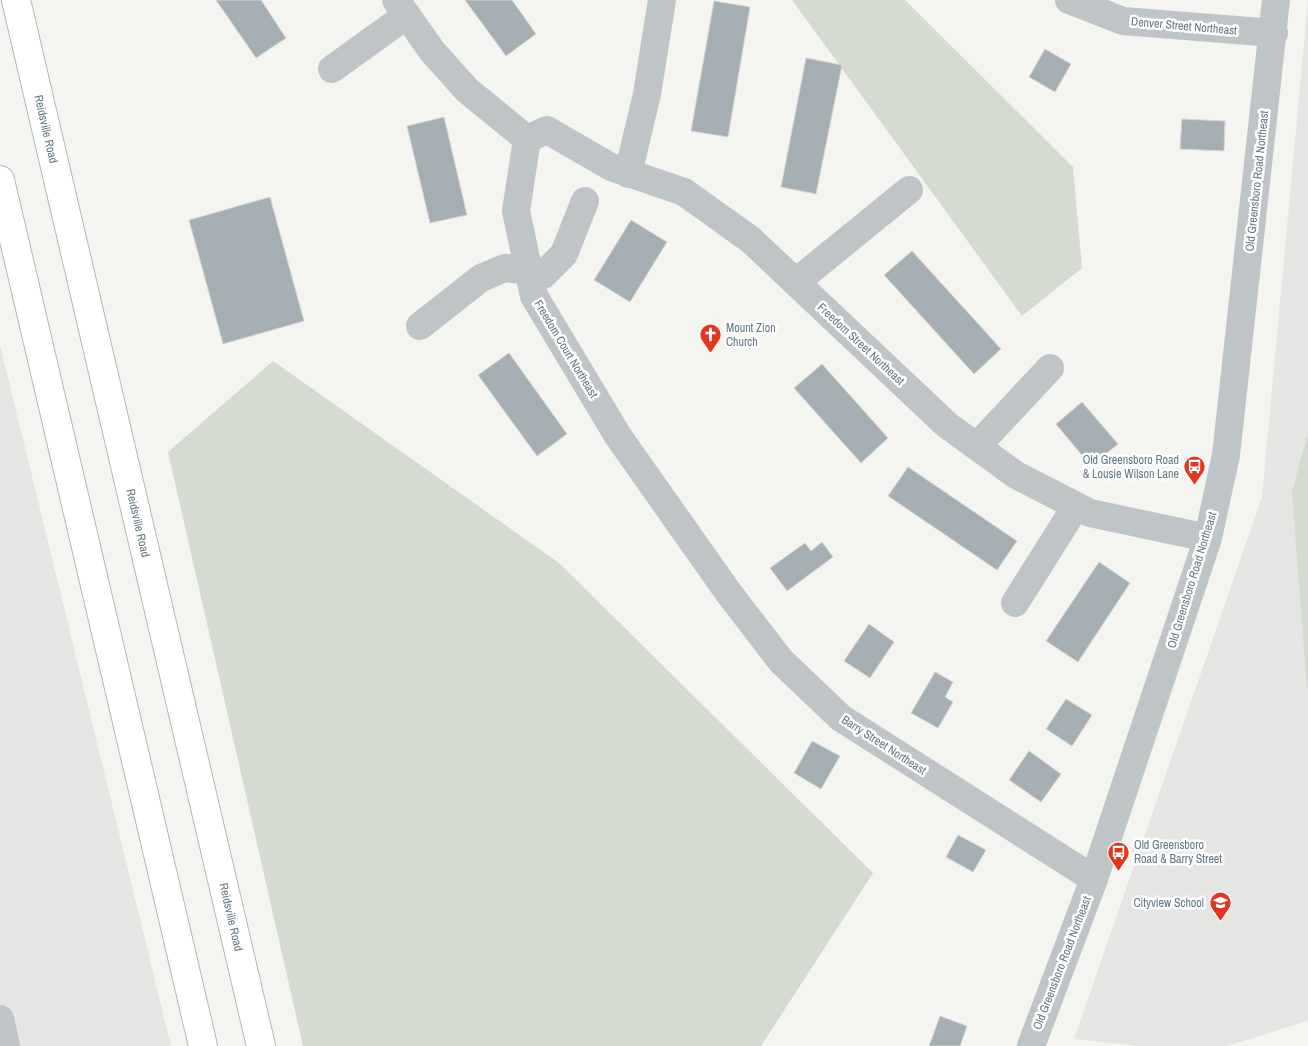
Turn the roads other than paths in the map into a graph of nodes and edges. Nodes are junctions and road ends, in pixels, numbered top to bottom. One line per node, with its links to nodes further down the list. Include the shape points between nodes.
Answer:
1 (16, 0): 26 (highway, Reidsville Road)
2 (662, 0): 9 (street, via 648,94)
3 (1069, 0): 6 (street, Denver Street Northeast, via 1123,22)
4 (1276, 0): 6 (street, Old Greensboro Road Northeast)
5 (402, 8): 7 (street); 8 (street, via 432,51 467,90)
6 (1274, 33): 20 (street, Old Greensboro Road Northeast, via 1226,455)
7 (332, 69)
8 (527, 139): 9 (street, Freedom Street Northeast, via 547,130); 13 (street, Freedom Court Northeast, via 516,211)
9 (628, 174): 14 (street, Freedom Street Northeast, via 684,192 751,240)
10 (0, 180): 25 (highway)
11 (909, 190): 14 (street)
12 (585, 201): 13 (street, via 564,254 543,275)
13 (530, 276): 15 (street, via 504,268 480,278); 18 (street, Freedom Court Northeast, via 534,296 618,436)
14 (796, 282): 17 (street, Freedom Street Northeast, via 947,425)
15 (420, 326)
16 (1050, 368): 17 (street)
17 (976, 446): 19 (street, Freedom Street Northeast, via 1016,475)
18 (660, 496): 22 (street, Barry Street Northeast, via 781,661 841,718)
19 (1076, 506): 20 (street, Freedom Street Northeast, via 1090,513); 21 (street)
20 (1208, 538): 22 (street, Old Greensboro Road Northeast)
21 (1015, 603)
22 (1094, 879): 27 (street, Old Greensboro Road Northeast)
23 (0, 1019): 24 (street)
24 (6, 1046)
25 (203, 1046)
26 (261, 1046)
27 (1031, 1046)

